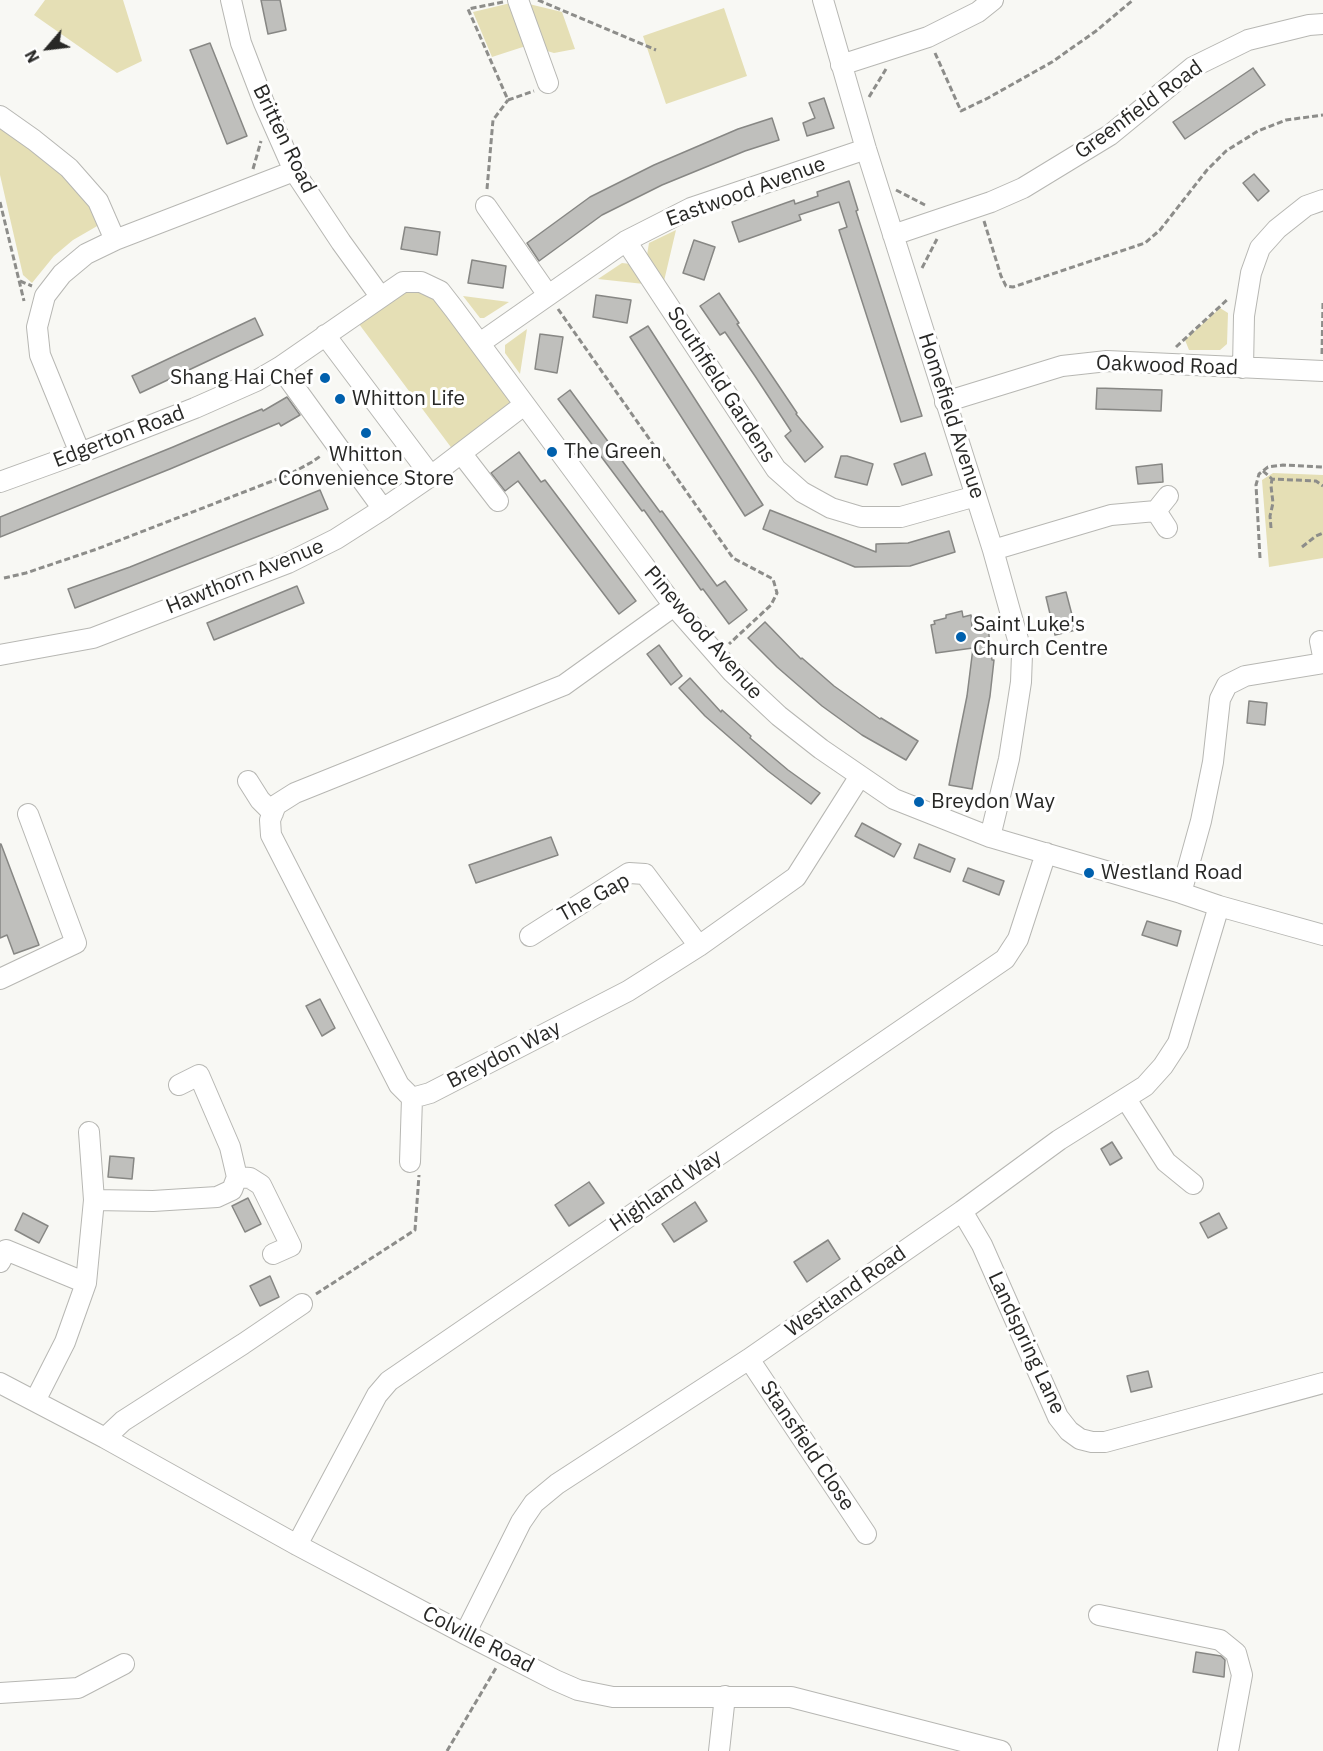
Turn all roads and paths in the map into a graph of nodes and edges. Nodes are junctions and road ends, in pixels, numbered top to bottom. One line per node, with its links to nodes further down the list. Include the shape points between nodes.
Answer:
1 (231, 0): 19 (street, Britten Road, via 241,43)
2 (516, 0): 12 (street); 13 (path, via 468,9)
3 (538, 0): 9 (path)
4 (822, 0): 10 (street, Homefield Avenue)
5 (993, 0): 8 (street, via 978,12)
6 (1132, 0): 8 (path, via 1052,62 962,111)
7 (1323, 24): 25 (street, Greenfield Road, via 1248,40 1193,67 1110,135 1023,188)
8 (928, 37): 10 (street)
9 (656, 50)
10 (841, 65): 18 (street, Homefield Avenue)
11 (888, 65): 14 (path)
12 (548, 83): 13 (path)
13 (508, 100): 24 (path, via 493,120)
14 (868, 100)
15 (1323, 115): 25 (path, via 1286,120 1258,131 1226,151 1145,243 1013,287 1006,286 1001,276)
16 (0, 116): 29 (street, via 69,168 99,201)
17 (262, 136): 20 (path)
18 (866, 149): 27 (street, Homefield Avenue); 30 (street, Eastwood Avenue, via 691,207)
19 (294, 171): 29 (street); 35 (street, Britten Road)
20 (252, 172)
21 (894, 189): 26 (path)
22 (1323, 200): 42 (street, via 1306,206 1260,248 1251,273 1244,316)
23 (0, 202): 32 (path)
24 (486, 206): 34 (street)
25 (979, 206): 27 (street, Greenfield Road)
26 (930, 207)
27 (893, 235): 44 (street, Homefield Avenue)
28 (939, 235): 31 (path)
29 (115, 240): 47 (street, via 86,254 62,274 45,296 37,327 40,355)
30 (626, 241): 34 (street, Eastwood Avenue); 55 (street, Southfield Gardens, via 776,469 802,492 831,508 861,517 901,517)
31 (920, 272)
32 (20, 281)
33 (421, 282): 35 (street, Edgerton Road, via 403,282); 39 (street, Pinewood Avenue, via 440,291)
34 (548, 295): 39 (street, Eastwood Avenue); 67 (path, via 734,558 773,579 777,593 771,605)
35 (380, 297): 38 (street, Edgerton Road)
36 (1229, 298): 40 (path)
37 (1323, 302): 43 (path)
38 (325, 335): 41 (street, Edgerton Road); 51 (street)
39 (480, 343): 45 (street, Pinewood Avenue)
40 (1172, 351)
41 (280, 367): 46 (street); 47 (street, Edgerton Road, via 195,408)
42 (1242, 368): 43 (street, Oakwood Road); 44 (street, Oakwood Road, via 1084,363 1062,366)
43 (1322, 371)
44 (945, 402): 55 (street, Homefield Avenue)
45 (524, 405): 48 (street, Hawthorn Avenue); 65 (street, Pinewood Avenue)
46 (336, 444): 57 (street); 64 (path, via 288,475 97,549)
47 (80, 453): 53 (street, Edgerton Road)
48 (461, 453): 51 (street, Hawthorn Avenue); 56 (street)
49 (1323, 467): 50 (path, via 1283,465)
50 (1263, 471): 52 (path); 63 (path, via 1256,485)
51 (431, 476): 57 (street, Hawthorn Avenue)
52 (1272, 479): 54 (path, via 1316,481); 59 (path)
53 (0, 482)
54 (1323, 486)
55 (976, 496): 62 (street, Homefield Avenue)
56 (498, 501)
57 (383, 509): 66 (street, Hawthorn Avenue, via 336,539 288,562 93,638)
58 (1167, 528): 62 (street, via 1162,504)
59 (1271, 528)
60 (1323, 533): 61 (path)
61 (1302, 547)
62 (993, 550): 73 (street, Homefield Avenue, via 1022,654 1009,759)
63 (1260, 558)
64 (4, 578)
65 (674, 606): 67 (street, Pinewood Avenue); 71 (street, via 564,686 295,793 276,805)
66 (0, 655)
67 (717, 656): 69 (street, Pinewood Avenue, via 778,716)
68 (1323, 663): 75 (street, via 1245,676 1227,685 1220,699 1201,821)
69 (860, 776): 73 (street, Pinewood Avenue, via 894,799); 79 (street, Breydon Way, via 796,877)
70 (248, 781): 71 (street)
71 (273, 813): 82 (street, via 271,835 399,1085)
72 (28, 814): 80 (street, via 76,943)
73 (990, 837): 74 (street, Pinewood Avenue)
74 (1046, 853): 75 (street, Pinewood Avenue); 100 (street, Highland Way, via 1018,939 1005,960 389,1381 377,1395)
75 (1181, 893): 76 (street, Pinewood Avenue)
76 (1219, 906): 77 (street, Pinewood Avenue); 83 (street, Westland Road, via 1178,1043 1145,1086)
77 (1323, 935)
78 (530, 936): 79 (street, The Gap, via 628,873 645,874)
79 (699, 946): 82 (street, Breydon Way, via 628,991 430,1093)
80 (0, 979)
81 (179, 1085): 86 (street, via 206,1071)
82 (412, 1098): 85 (street)
83 (1126, 1099): 87 (street, via 1166,1162); 89 (street, Westland Road, via 1059,1140)
84 (89, 1132): 88 (street)
85 (415, 1166): 93 (path, via 416,1230)
86 (237, 1177): 88 (street, via 232,1190 217,1197); 91 (street, via 250,1178 261,1185 291,1246)
87 (1193, 1184)
88 (94, 1200): 92 (street)
89 (962, 1211): 94 (street, Westland Road); 96 (street, Landspring Lane, via 982,1245 1058,1418 1080,1439 1105,1442)
90 (6, 1250): 92 (street)
91 (273, 1254)
92 (86, 1283): 97 (street, via 65,1342)
93 (302, 1304): 98 (street, via 123,1421)
94 (749, 1359): 99 (street, Stansfield Close); 102 (street, Westland Road, via 534,1503)
95 (0, 1383): 97 (street, Colville Road)
96 (1323, 1383)
97 (35, 1401): 98 (street, Colville Road)
98 (105, 1438): 100 (street, Colville Road)
99 (866, 1534)
100 (297, 1545): 102 (street, Colville Road)
101 (1099, 1615): 110 (street, via 1220,1640 1236,1653 1242,1675)
102 (465, 1634): 106 (street, Colville Road, via 578,1690 613,1697)
103 (124, 1664): 105 (street, via 78,1688)
104 (498, 1665): 107 (path)
105 (0, 1693)
106 (725, 1696): 108 (street); 109 (street, Colville Road, via 791,1697)
107 (447, 1751)
108 (719, 1751)
109 (1000, 1751)
110 (1228, 1751)

